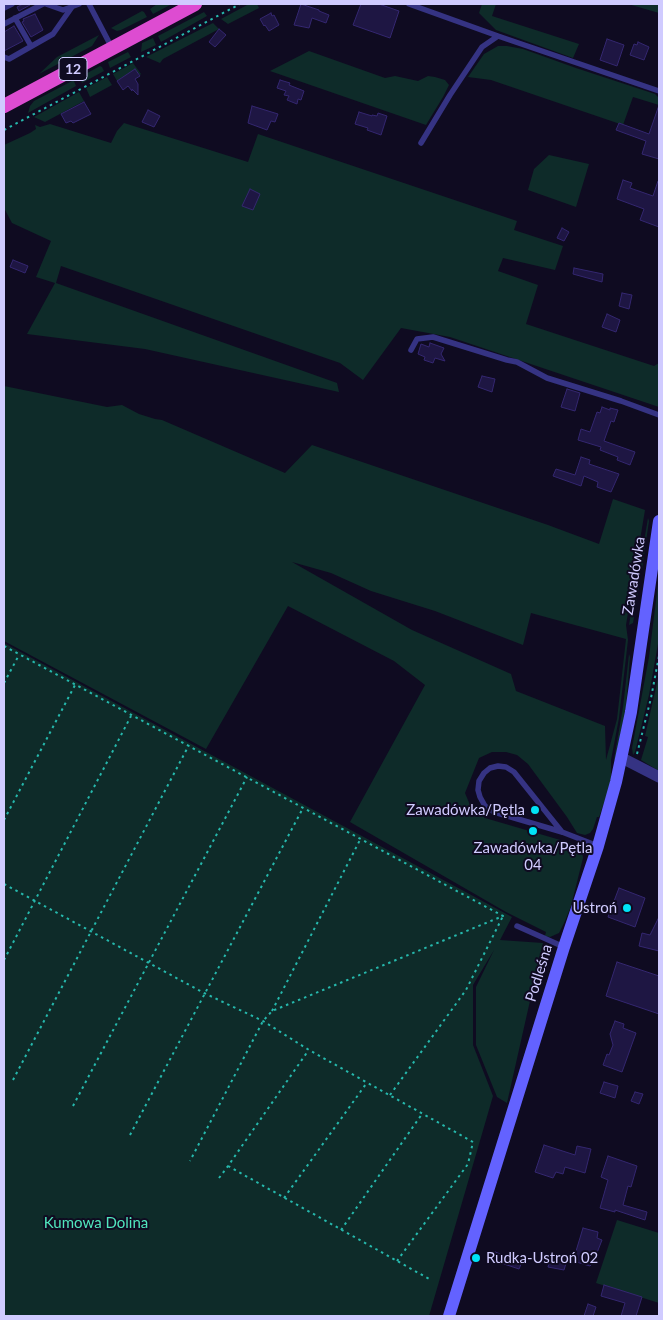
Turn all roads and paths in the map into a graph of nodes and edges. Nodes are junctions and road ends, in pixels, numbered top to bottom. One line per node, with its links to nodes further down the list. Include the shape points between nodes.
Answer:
1 (12, 4): 8 (lane)
2 (44, 4): 9 (lane, via 62,10); 10 (lane)
3 (79, 4): 9 (lane)
4 (89, 4): 14 (lane)
5 (195, 4): 14 (highway, 12)
6 (240, 4): 18 (path)
7 (409, 4): 12 (lane)
8 (4, 8)
9 (72, 8): 13 (lane, via 53,34)
10 (15, 18): 11 (lane); 13 (lane)
11 (4, 24)
12 (498, 36): 16 (lane); 19 (lane, via 482,47)
13 (31, 46): 15 (lane, via 9,59)
14 (112, 48): 17 (highway, 12)
15 (4, 57)
16 (659, 91)
17 (4, 106)
18 (4, 130)
19 (421, 143)
20 (411, 350): 21 (lane, via 417,339 433,337 517,362 547,378)
21 (659, 415)
22 (659, 521): 23 (main road, Zawadówka)
23 (656, 559): 24 (main road, Zawadówka)
24 (642, 636): 32 (main road, Podleśna)
25 (4, 646): 26 (path)
26 (19, 655): 28 (path); 29 (path)
27 (659, 656): 33 (path)
28 (4, 683)
29 (75, 685): 30 (path); 37 (path)
30 (132, 715): 31 (path); 42 (path)
31 (189, 746): 34 (path); 45 (path)
32 (622, 758): 35 (street); 40 (main road, Podleśna)
33 (636, 758)
34 (247, 777): 36 (path); 48 (path)
35 (659, 777)
36 (303, 807): 39 (path); 49 (path)
37 (4, 820)
38 (562, 832): 38 (lane, via 514,772 498,766 484,773 478,790 485,806 494,812); 40 (lane)
39 (361, 838): 43 (path); 50 (path)
40 (598, 846): 46 (main road, Podleśna)
41 (4, 884): 42 (path)
42 (35, 901): 45 (path); 47 (path)
43 (503, 916): 50 (path); 55 (path, via 466,990)
44 (517, 926): 46 (lane)
45 (91, 931): 48 (path); 53 (path)
46 (564, 947): 66 (main road, Podleśna)
47 (4, 960)
48 (148, 962): 49 (path); 56 (path)
49 (204, 993): 51 (path); 58 (path)
50 (272, 1011): 51 (path)
51 (263, 1021): 52 (path); 59 (path)
52 (309, 1050): 54 (path); 60 (path)
53 (13, 1080)
54 (367, 1083): 55 (path); 62 (path)
55 (390, 1096): 57 (path)
56 (73, 1106)
57 (422, 1114): 63 (path); 64 (path, via 473,1142 468,1164)
58 (130, 1135)
59 (190, 1161)
60 (228, 1166): 61 (path); 62 (path)
61 (219, 1178)
62 (284, 1198): 63 (path)
63 (341, 1230): 64 (path)
64 (397, 1261): 65 (path)
65 (431, 1280)
66 (450, 1316)

